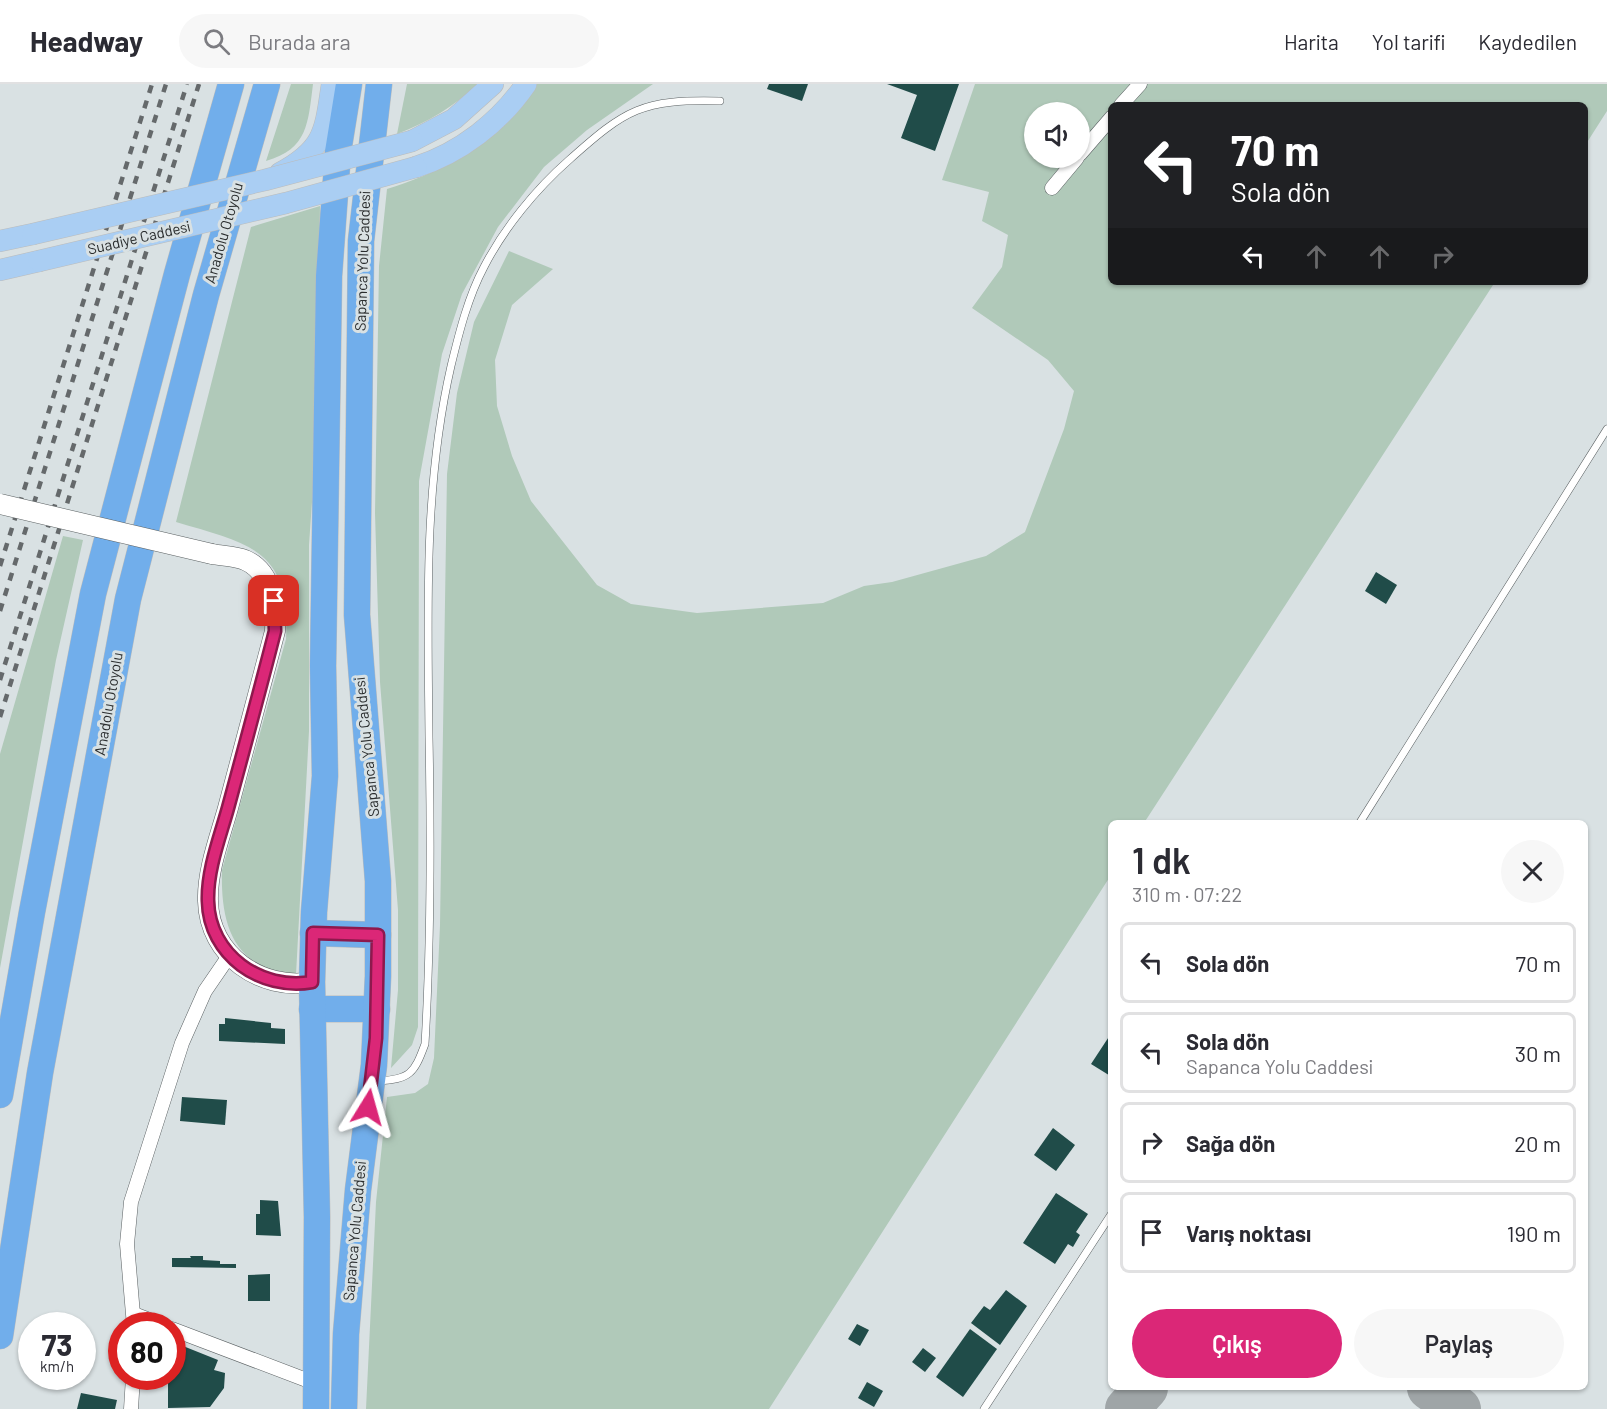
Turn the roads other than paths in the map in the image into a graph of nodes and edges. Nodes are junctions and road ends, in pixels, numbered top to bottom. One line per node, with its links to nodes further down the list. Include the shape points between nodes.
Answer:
1 (231, 84): 28 (highway, via 93,594)
2 (267, 84): 31 (highway, Anadolu Otoyolu, via 206,295 128,599 40,1073)
3 (332, 84): 14 (main road, via 325,126 311,153)
4 (349, 84): 21 (highway, Sapanca Yolu Caddesi, via 337,163 329,276 325,776)
5 (379, 84): 22 (highway, Sapanca Yolu Caddesi, via 361,241 357,615 374,819)
6 (493, 84): 14 (main road, Suadiye Caddesi, bridge, via 454,119 412,141)
7 (526, 84): 17 (main road, Suadiye Caddesi, bridge, via 483,131 445,156 416,167 286,203)
8 (1140, 84): 10 (street)
9 (720, 101): 27 (lane, via 674,100 646,105 608,124 555,172 519,214 484,267 460,330 441,412 432,488 425,1044 409,1075 399,1080)
10 (1124, 102)
11 (1108, 122): 12 (street)
12 (1090, 143)
13 (1069, 168): 15 (street)
14 (265, 180): 16 (main road, Suadiye Caddesi, bridge)
15 (1052, 188)
16 (0, 241)
17 (0, 270)
18 (1607, 429): 20 (lane)
19 (0, 504): 23 (street, bridge, via 246,560 269,585 276,615 275,631 210,880 209,915 213,931)
20 (1362, 820)
21 (313, 933): 22 (highway); 24 (highway, Sapanca Yolu Caddesi)
22 (378, 935): 26 (highway, Sapanca Yolu Caddesi)
23 (229, 956): 24 (street, via 257,975 294,985); 30 (street, via 205,991 186,1033 131,1202 127,1244)
24 (312, 982): 25 (highway, Sapanca Yolu Caddesi)
25 (312, 1009): 26 (highway); 34 (highway, Sapanca Yolu Caddesi)
26 (377, 1009): 27 (highway, Sapanca Yolu Caddesi)
27 (372, 1082): 36 (highway, Sapanca Yolu Caddesi, via 353,1251)
28 (0, 1095)
29 (1108, 1219): 37 (lane)
30 (133, 1312)
31 (0, 1336)
32 (186, 1336): 34 (street)
33 (132, 1390): 35 (street)
34 (316, 1396)
35 (131, 1409)
36 (344, 1409)
37 (984, 1409)

